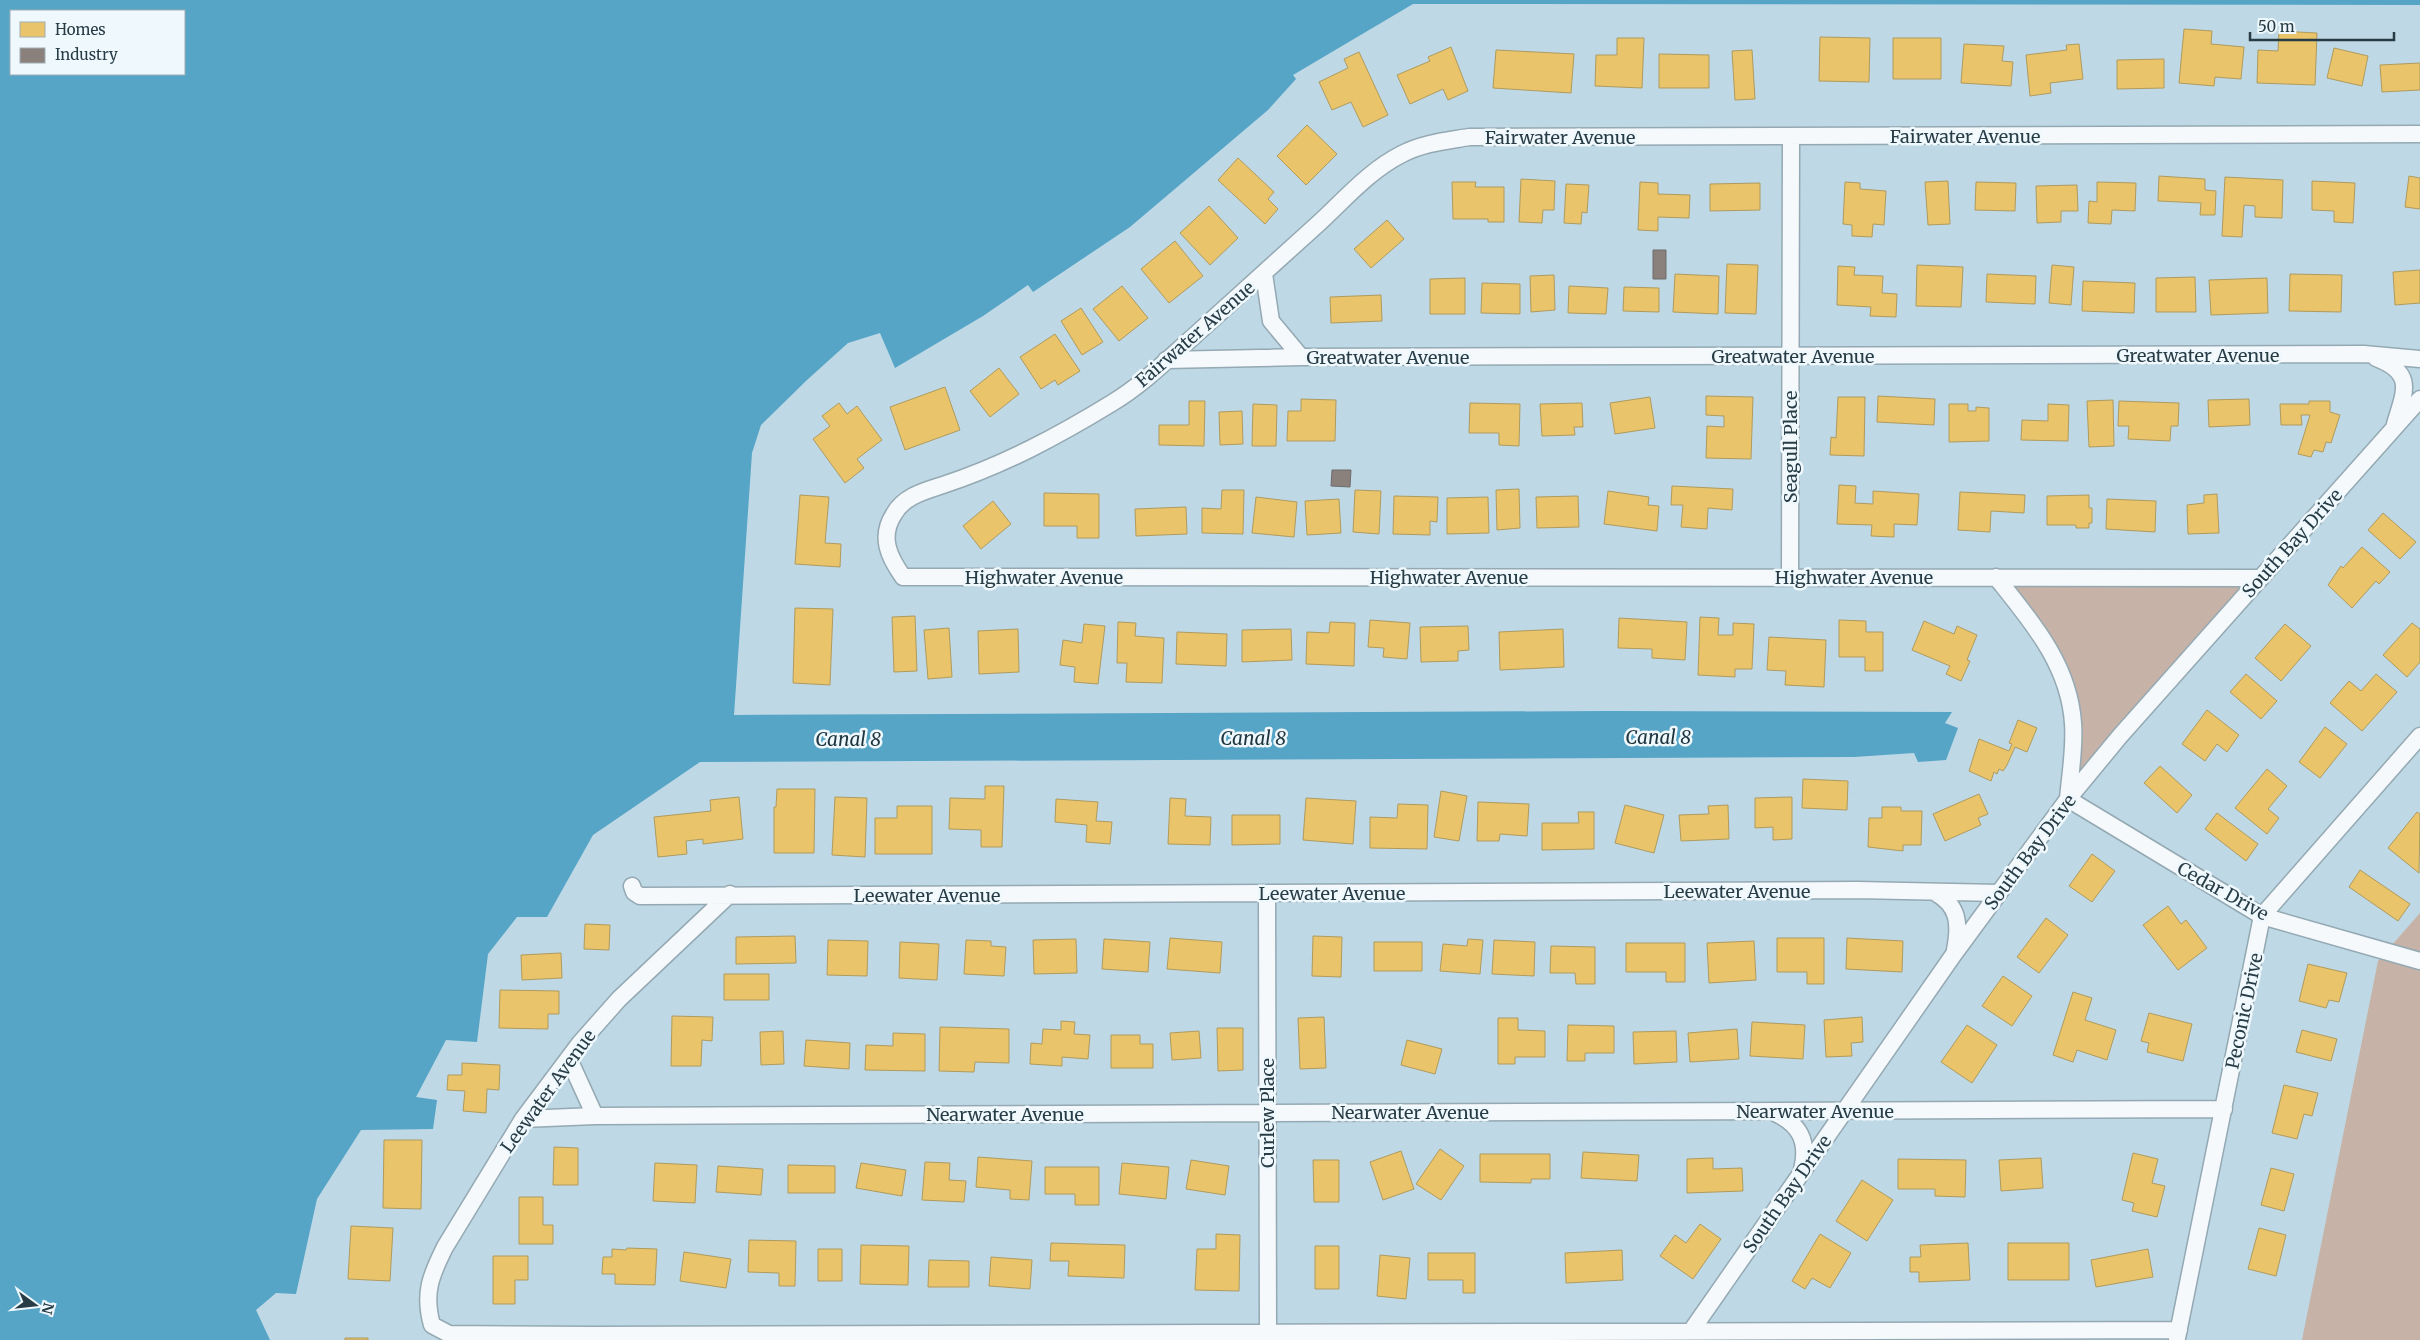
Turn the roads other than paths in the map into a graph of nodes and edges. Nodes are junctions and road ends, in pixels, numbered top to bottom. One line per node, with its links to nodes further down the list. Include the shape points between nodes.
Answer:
1 (2420, 134): 2 (street, Fairwater Avenue)
2 (1791, 137): 3 (street, Fairwater Avenue, via 1469,137 1429,143 1402,154 1375,171); 5 (street, Seagull Place)
3 (1264, 274): 6 (street, via 1271,321); 8 (street, Fairwater Avenue)
4 (2364, 354): 5 (street, Greatwater Avenue); 7 (street, Greatwater Avenue); 10 (street, via 2389,363 2401,373 2406,383)
5 (1790, 356): 6 (street, Greatwater Avenue); 12 (street, Seagull Place)
6 (1301, 357): 8 (street, Greatwater Avenue)
7 (2420, 359)
8 (1166, 360): 11 (street, Fairwater Avenue, via 1127,394 1056,437 1012,459 904,501 894,512 886,539 890,558)
9 (2420, 399): 10 (street, South Bay Drive)
10 (2394, 428): 14 (street, South Bay Drive)
11 (903, 577): 12 (street, Highwater Avenue)
12 (1790, 577): 13 (street, Highwater Avenue)
13 (1996, 577): 14 (street, Highwater Avenue); 16 (street, via 2055,657 2070,700 2073,724)
14 (2261, 578): 16 (street, South Bay Drive)
15 (2420, 736): 22 (street)
16 (2068, 799): 21 (street, South Bay Drive); 22 (street, Cedar Drive)
17 (632, 886): 19 (street, Leewater Avenue, via 640,896)
18 (1934, 892): 20 (street, Leewater Avenue); 21 (street, Leewater Avenue); 23 (street, via 1944,898 1954,911 1958,932)
19 (730, 894): 20 (street, Leewater Avenue); 25 (street, Leewater Avenue, via 619,999)
20 (1267, 894): 29 (street, Curlew Place)
21 (1999, 894): 23 (street, South Bay Drive)
22 (2262, 916): 24 (street, Cedar Drive); 27 (street, Peconic Drive)
23 (1954, 954): 26 (street, South Bay Drive)
24 (2420, 961)
25 (569, 1059): 30 (street); 31 (street, Leewater Avenue)
26 (1845, 1110): 27 (street, Nearwater Avenue); 28 (street, Nearwater Avenue); 32 (street, South Bay Drive)
27 (2224, 1110): 35 (street, Peconic Drive)
28 (1771, 1111): 29 (street, Nearwater Avenue); 32 (street, via 1790,1119 1803,1138)
29 (1267, 1113): 30 (street, Nearwater Avenue); 33 (street, Curlew Place)
30 (595, 1116): 31 (street, Nearwater Avenue)
31 (523, 1119): 33 (street, Leewater Avenue, via 445,1247 428,1286 427,1308 432,1325 449,1334)
32 (1802, 1172): 36 (street, South Bay Drive)
33 (1268, 1332): 34 (street)
34 (1420, 1332): 36 (street); 37 (street)
35 (2178, 1335): 36 (street, via 1757,1330)
36 (1688, 1336)
37 (1442, 1340)

